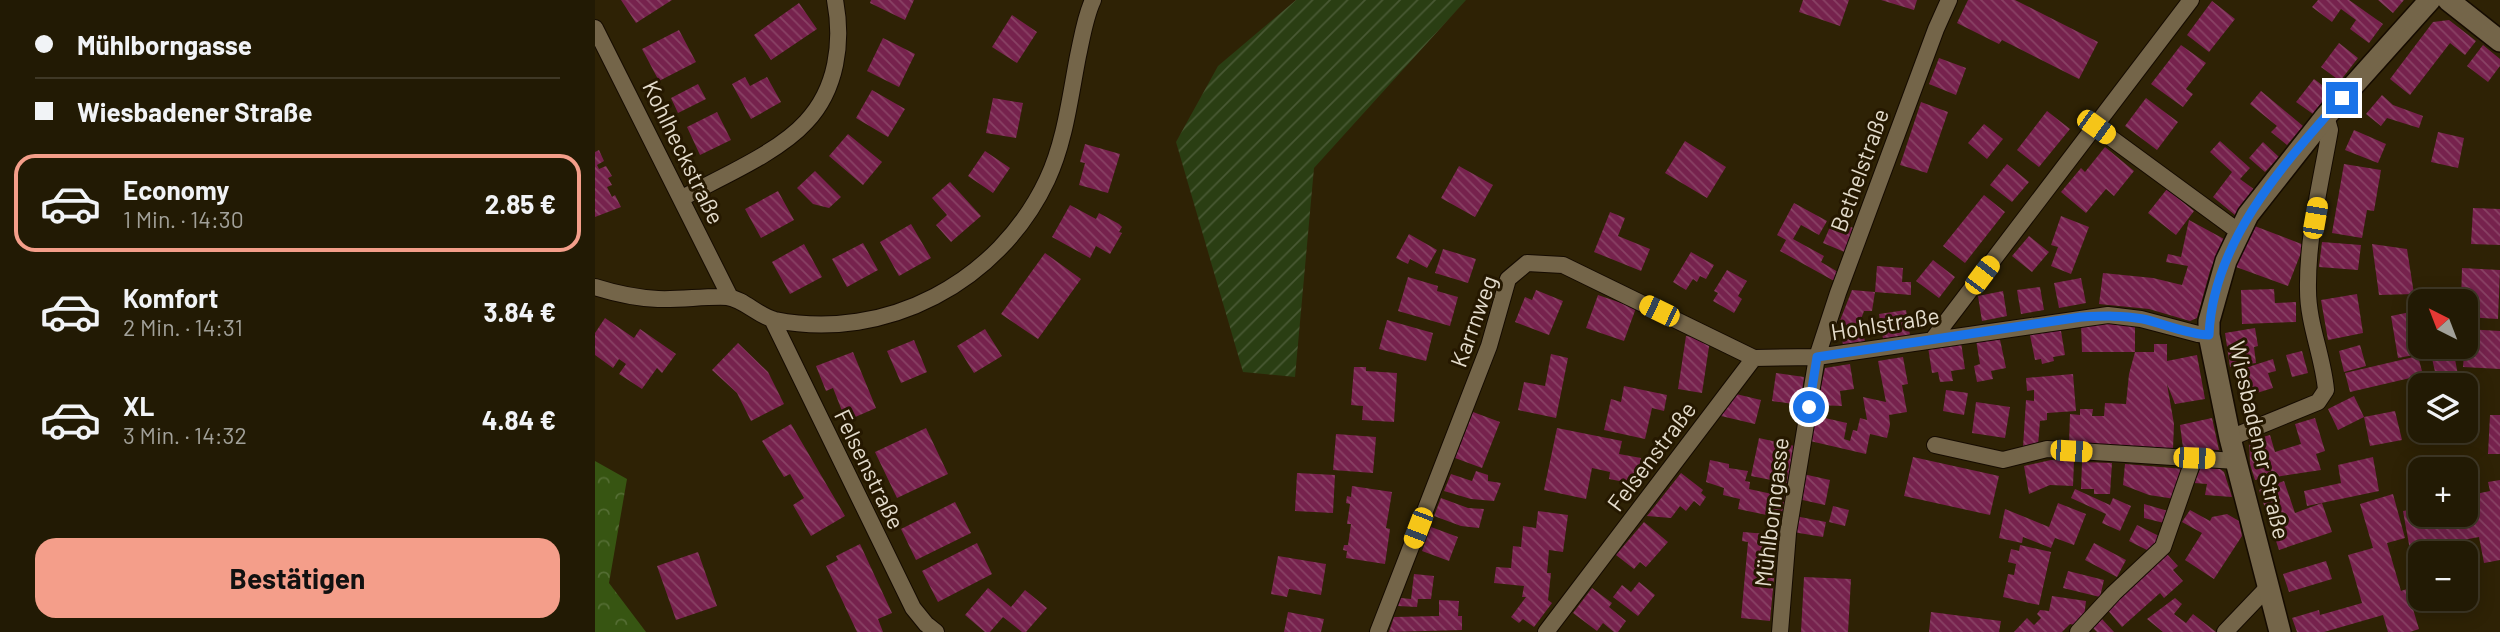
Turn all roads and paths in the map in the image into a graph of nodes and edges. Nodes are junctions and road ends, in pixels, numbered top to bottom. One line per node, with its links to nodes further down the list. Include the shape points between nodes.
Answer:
1 (835, 0): 11 (street, via 839,45 829,86 807,122 773,148)
2 (1093, 0): 15 (street, via 1047,179 1024,221 993,257 955,286 913,308 867,321 819,325)
3 (1949, 0): 18 (street, Bethelstraße)
4 (2191, 0): 10 (street)
5 (2430, 0): 9 (street, Wiesbadener Straße)
6 (2448, 0): 8 (street)
7 (595, 28): 11 (street, Kohlheckstraße)
8 (2500, 41)
9 (2326, 116): 12 (street, Wiesbadener Straße, via 2257,202); 20 (street, via 2330,130 2308,291 2326,390 2318,402)
10 (2096, 127): 12 (street); 17 (street)
11 (682, 198): 14 (street, Kohlheckstraße)
12 (2241, 230): 16 (street, Wiesbadener Straße, via 2220,279)
13 (595, 287): 14 (street, via 657,299)
14 (730, 297): 15 (street)
15 (772, 320): 25 (street, Felsenstraße, via 913,608)
16 (2209, 335): 17 (street, Hohlstraße, via 2108,315); 20 (street, Wiesbadener Straße)
17 (1933, 339): 18 (street, Hohlstraße)
18 (1817, 357): 19 (street); 28 (street, Mühlborngasse, via 1787,533)
19 (1754, 358): 26 (street, Karrnweg, via 1563,265 1527,263 1508,279 1489,346); 27 (street, Felsenstraße)
20 (2229, 438): 23 (street, Wiesbadener Straße)
21 (1935, 446): 22 (street, via 2003,460 2047,449)
22 (2194, 458): 23 (street); 29 (street, via 2163,547)
23 (2236, 461): 24 (street, Wiesbadener Straße)
24 (2268, 587): 30 (street); 31 (street, Wiesbadener Straße)
25 (936, 632)
26 (1378, 632)
27 (1546, 632)
28 (1780, 632)
29 (2078, 632)
30 (2225, 632)
31 (2280, 632)

